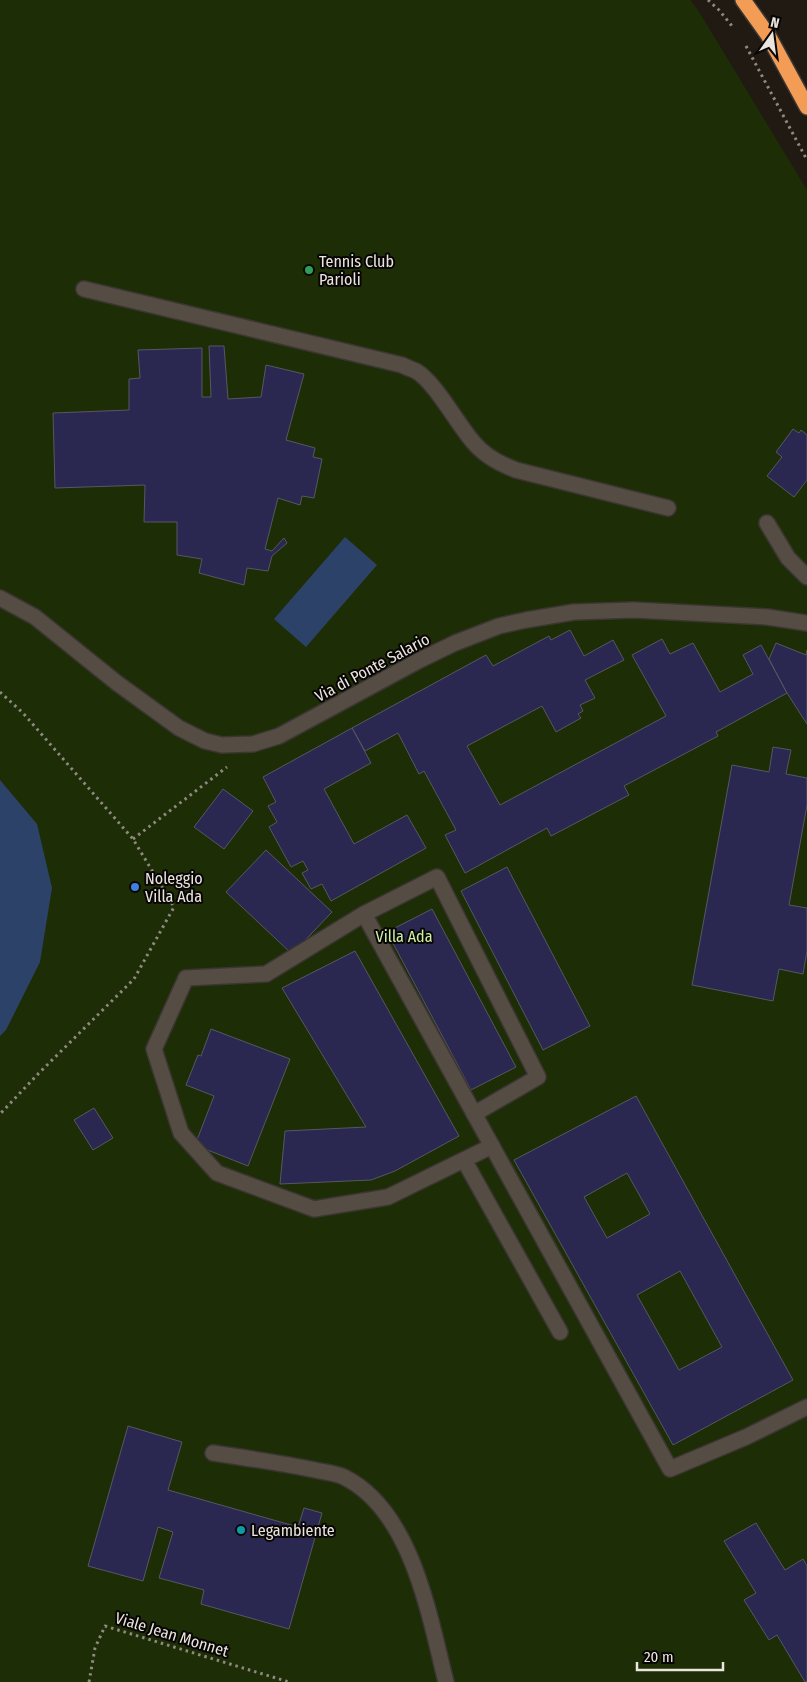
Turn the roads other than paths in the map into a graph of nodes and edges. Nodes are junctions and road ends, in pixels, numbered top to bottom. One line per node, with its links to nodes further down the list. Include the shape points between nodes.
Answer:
1 (743, 0): 2 (highway, via 768,35)
2 (807, 106)
3 (84, 289): 4 (street, via 402,366 417,372 428,382 474,444 502,465)
4 (668, 508)
5 (767, 523): 6 (street, via 788,558)
6 (807, 577)
7 (0, 598): 8 (street, Via di Ponte Salario, via 35,617 179,728 205,741 222,745 253,744 279,736 462,640 526,620 574,612 634,610 767,617)
8 (807, 623)
9 (364, 914): 10 (street); 10 (street, via 437,877 538,1077); 12 (street, via 266,974 186,978 154,1049 181,1133 217,1173 314,1209 388,1197)
10 (474, 1114): 11 (street)
11 (492, 1146): 12 (street); 14 (street, via 670,1469)
12 (464, 1160): 13 (street)
13 (560, 1332)
14 (807, 1407)
15 (213, 1454): 16 (street, via 343,1476 372,1495 392,1521 418,1575)
16 (446, 1682)

